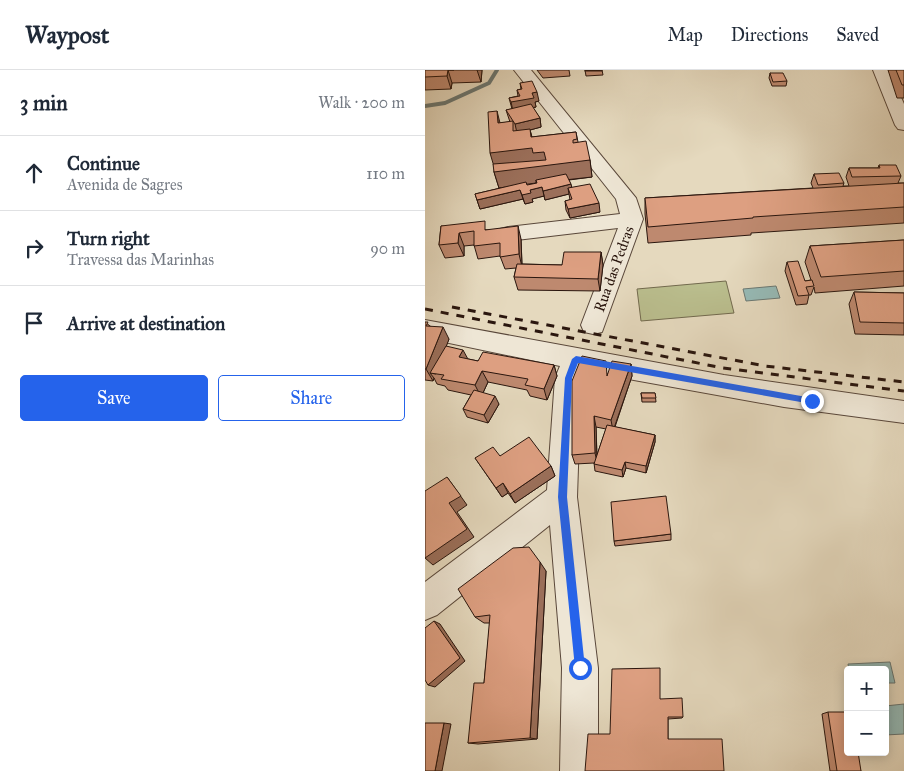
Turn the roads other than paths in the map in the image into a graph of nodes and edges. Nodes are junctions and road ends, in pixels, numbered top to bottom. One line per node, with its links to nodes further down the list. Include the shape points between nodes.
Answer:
1 (522, 70): 4 (street, Rua das Pedras, via 626,198)
2 (881, 70): 3 (street)
3 (904, 125)
4 (632, 219): 5 (street); 6 (street, Rua das Pedras)
5 (508, 234)
6 (593, 325)
7 (425, 329): 8 (street)
8 (576, 359): 9 (street, via 812,401); 10 (street, via 569,378)
9 (904, 412)
10 (562, 497): 11 (street); 12 (street, via 580,668)
11 (425, 602)
12 (579, 771)

